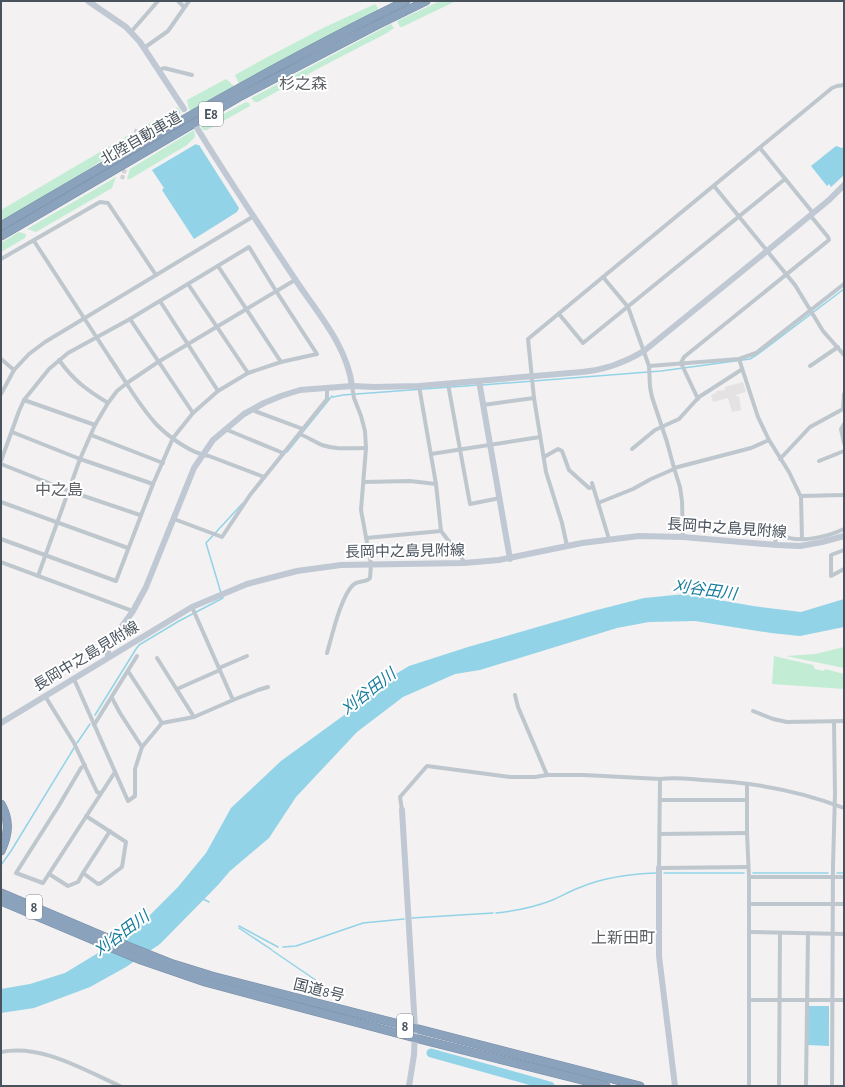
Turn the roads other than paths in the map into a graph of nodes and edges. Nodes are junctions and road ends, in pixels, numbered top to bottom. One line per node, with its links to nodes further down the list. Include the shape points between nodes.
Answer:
1 (88, 1): 8 (street)
2 (158, 1): 8 (street)
3 (178, 1): 7 (street)
4 (189, 1): 7 (street)
5 (406, 1): 22 (highway, 北陸自動車道 / E8, via 237,89)
6 (426, 1): 23 (highway, 北陸自動車道 / E8, via 239,97)
7 (184, 7): 9 (street, via 168,31)
8 (130, 32): 9 (street)
9 (144, 48): 10 (street)
10 (159, 70): 11 (street, via 164,68); 13 (street)
11 (192, 75)
12 (844, 85): 15 (street, via 832,88)
13 (184, 109)
14 (197, 128): 20 (street)
15 (760, 148): 16 (street); 18 (street)
16 (785, 179): 19 (street); 21 (street)
17 (844, 185): 19 (street)
18 (714, 186): 21 (street); 30 (street)
19 (811, 214): 25 (street); 29 (street, via 829,240)
20 (254, 216): 28 (street); 31 (street)
21 (739, 216): 25 (street); 36 (street)
22 (1, 226)
23 (1, 236)
24 (34, 241): 26 (street); 28 (street, via 100,202 108,204); 40 (street)
25 (767, 251): 29 (street); 46 (street)
26 (1, 259)
27 (218, 266): 32 (street); 34 (street, via 249,247); 37 (street)
28 (156, 274): 40 (street)
29 (787, 274): 38 (street); 53 (street, via 684,357)
30 (603, 277): 36 (street); 39 (street)
31 (295, 280): 34 (street); 63 (street, via 336,341 347,364)
32 (188, 284): 35 (street); 42 (street)
33 (844, 284): 38 (street)
34 (276, 291): 37 (street); 52 (street, via 317,354)
35 (160, 301): 41 (street); 44 (street)
36 (628, 308): 39 (street, via 583,343); 46 (street)
37 (246, 309): 42 (street); 52 (street)
38 (810, 311): 45 (street, via 823,332); 49 (street, via 756,353)
39 (559, 314): 59 (street, via 528,339)
40 (84, 318): 43 (street); 56 (street, via 44,342)
41 (130, 319): 43 (street); 51 (street)
42 (217, 327): 44 (street); 58 (street)
43 (97, 338): 50 (street); 61 (street)
44 (188, 345): 51 (street); 66 (street)
45 (838, 347): 47 (street); 55 (street)
46 (644, 351): 54 (street); 59 (street, via 622,363 595,371)
47 (844, 355)
48 (1, 359): 56 (street)
49 (739, 359): 53 (street); 57 (street)
50 (59, 360): 71 (street); 72 (street, via 69,375)
51 (158, 362): 61 (street); 75 (street)
52 (281, 362): 58 (street)
53 (681, 363): 54 (street); 70 (street)
54 (649, 366): 78 (street, via 652,397)
55 (810, 366)
56 (14, 370): 67 (street)
57 (741, 370): 70 (street); 86 (street)
58 (248, 373): 66 (street)
59 (532, 376): 60 (street); 69 (street)
60 (479, 380): 62 (street); 73 (street)
61 (127, 383): 72 (street); 85 (street, via 150,417)
62 (448, 384): 64 (street); 91 (street)
63 (352, 386): 64 (street); 65 (street); 89 (street, via 364,424)
64 (419, 386): 94 (street)
65 (327, 388): 74 (street, via 292,392); 80 (street, via 327,399)
66 (218, 391): 75 (street)
67 (1, 394)
68 (844, 394): 98 (street, via 843,409 810,427)
69 (534, 398): 73 (street); 84 (street)
70 (698, 399): 78 (street, via 679,419)
71 (24, 400): 77 (street); 81 (street)
72 (108, 403): 77 (street)
73 (483, 405): 88 (street)
74 (252, 410): 79 (street); 80 (street)
75 (192, 413): 85 (street)
76 (844, 424): 87 (street)
77 (95, 425): 83 (street)
78 (663, 427): 90 (street, via 655,430); 103 (street)
79 (225, 429): 93 (street); 95 (street)
80 (303, 429): 82 (street)
81 (12, 432): 97 (street); 99 (street)
82 (300, 434): 89 (street, via 337,448); 93 (street)
83 (91, 435): 97 (street); 101 (street)
84 (540, 437): 88 (street); 96 (street)
85 (173, 438): 95 (street); 101 (street)
86 (769, 440): 98 (street); 103 (street)
87 (844, 443)
88 (490, 444): 91 (street); 111 (street)
89 (366, 448): 105 (street)
90 (632, 448)
91 (459, 449): 94 (street); 111 (street, via 470,504)
92 (844, 450): 100 (street)
93 (283, 453): 104 (street)
94 (431, 454): 107 (street)
95 (202, 455): 104 (street); 115 (street, via 188,480)
96 (544, 457): 113 (street, via 558,449 562,451 569,470 589,488 593,485); 126 (street)
97 (80, 459): 106 (street); 108 (street)
98 (780, 459): 110 (street)
99 (1, 461)
100 (819, 461)
101 (163, 463): 106 (street)
102 (1, 464): 108 (street)
103 (674, 469): 113 (street); 120 (street, via 682,501)
104 (264, 477): 115 (street, via 222,536)
105 (364, 482): 107 (street, via 410,481); 121 (street, via 361,510)
106 (152, 484): 114 (street)
107 (436, 484): 118 (street)
108 (69, 491): 114 (street); 116 (street)
109 (844, 495): 110 (street)
110 (801, 496): 124 (street)
111 (500, 498): 130 (street)
112 (1, 502): 116 (street)
113 (598, 503): 123 (street)
114 (140, 515): 127 (street)
115 (174, 519): 137 (street, via 146,587)
116 (57, 523): 127 (street); 129 (street)
117 (844, 529): 124 (street)
118 (441, 531): 121 (street); 132 (street)
119 (844, 536): 125 (street, 長岡中之島見附線, via 812,545)
120 (683, 537): 123 (street, 長岡中之島見附線, via 638,536); 125 (street, 長岡中之島見附線)
121 (366, 538): 133 (street)
122 (1, 539): 129 (street)
123 (609, 539): 126 (street, 長岡中之島見附線)
124 (802, 539): 125 (street, via 781,535 776,537)
125 (775, 545)
126 (567, 546): 130 (street, 長岡中之島見附線)
127 (128, 548): 129 (street, via 116,580)
128 (844, 550): 134 (street, via 831,555 831,576)
129 (45, 555): 135 (street)
130 (510, 559): 132 (street, 長岡中之島見附線)
131 (1, 562): 135 (street)
132 (464, 563): 133 (street, 長岡中之島見附線)
133 (370, 564): 136 (street, 長岡中之島見附線, via 318,568 267,578); 138 (street, via 369,580 355,583 345,599)
134 (844, 569)
135 (38, 576): 137 (street)
136 (192, 607): 141 (street, 長岡中之島見附線); 143 (street)
137 (133, 611): 141 (street, via 110,643)
138 (327, 653)
139 (137, 656): 144 (street)
140 (248, 656): 143 (street)
141 (108, 657): 145 (street, 長岡中之島見附線)
142 (157, 658): 147 (street)
143 (219, 669): 147 (street); 151 (street)
144 (128, 671): 150 (street); 157 (street)
145 (74, 679): 148 (street, 長岡中之島見附線); 158 (street)
146 (268, 687): 151 (street)
147 (177, 689): 153 (street)
148 (45, 696): 156 (street, 長岡中之島見附線); 160 (street)
149 (515, 696): 162 (street)
150 (112, 698): 158 (street); 159 (street)
151 (233, 700): 153 (street)
152 (752, 711): 154 (street, via 787,722)
153 (194, 716): 157 (street)
154 (834, 722): 155 (street); 169 (street)
155 (844, 722)
156 (1, 723)
157 (162, 723): 159 (street)
158 (94, 725): 161 (street)
159 (142, 747): 161 (street, via 135,769 135,796 128,801)
160 (85, 765): 165 (street, via 97,792); 182 (street, via 16,873 43,883)
161 (115, 772): 165 (street)
162 (547, 775): 163 (street); 171 (street, via 510,777 427,766 400,797)
163 (660, 779): 164 (street); 166 (street)
164 (747, 784): 167 (street); 169 (street)
165 (100, 793): 173 (street)
166 (660, 800): 167 (street); 176 (street)
167 (746, 800): 175 (street)
168 (1, 804): 178 (highway, via 8,822 7,838)
169 (834, 804): 170 (street); 184 (street)
170 (844, 808)
171 (402, 810): 201 (street)
172 (1, 811): 177 (highway, via 4,823)
173 (86, 816): 174 (street); 182 (street)
174 (110, 831): 181 (street); 181 (street, via 126,842 122,867 98,884)
175 (747, 833): 176 (street); 179 (street)
176 (660, 834): 180 (street)
177 (1, 839)
178 (1, 851)
179 (748, 867): 180 (street); 183 (street)
180 (659, 868): 208 (street, via 659,956)
181 (83, 873): 182 (street, via 78,882 68,886)
182 (49, 874)
183 (749, 877): 184 (street); 188 (street)
184 (833, 877): 185 (street); 189 (street)
185 (844, 877)
186 (1, 892): 201 (highway, 国道8号 / 8, via 170,963)
187 (1, 901): 202 (highway, 国道8号 / 8, via 162,968 218,986)
188 (749, 904): 189 (street); 191 (street)
189 (833, 904): 190 (street); 194 (street)
190 (844, 904)
191 (750, 932): 192 (street); 196 (street)
192 (780, 933): 193 (street); 197 (street)
193 (808, 933): 194 (street); 198 (street)
194 (833, 934): 195 (street); 199 (street)
195 (844, 934)
196 (749, 1000): 197 (street); 209 (street)
197 (779, 1000): 198 (street); 210 (street)
198 (807, 1000): 199 (street); 211 (street)
199 (833, 1000): 200 (street); 212 (street)
200 (844, 1000)
201 (415, 1028): 202 (street); 207 (highway, 国道8号 / 8)
202 (415, 1038): 205 (street); 206 (highway, 国道8号 / 8)
203 (1, 1052): 204 (street, via 19,1050 41,1053)
204 (120, 1086)
205 (409, 1086)
206 (606, 1086)
207 (640, 1086)
208 (675, 1086)
209 (749, 1086)
210 (779, 1086)
211 (806, 1086)
212 (832, 1086)

